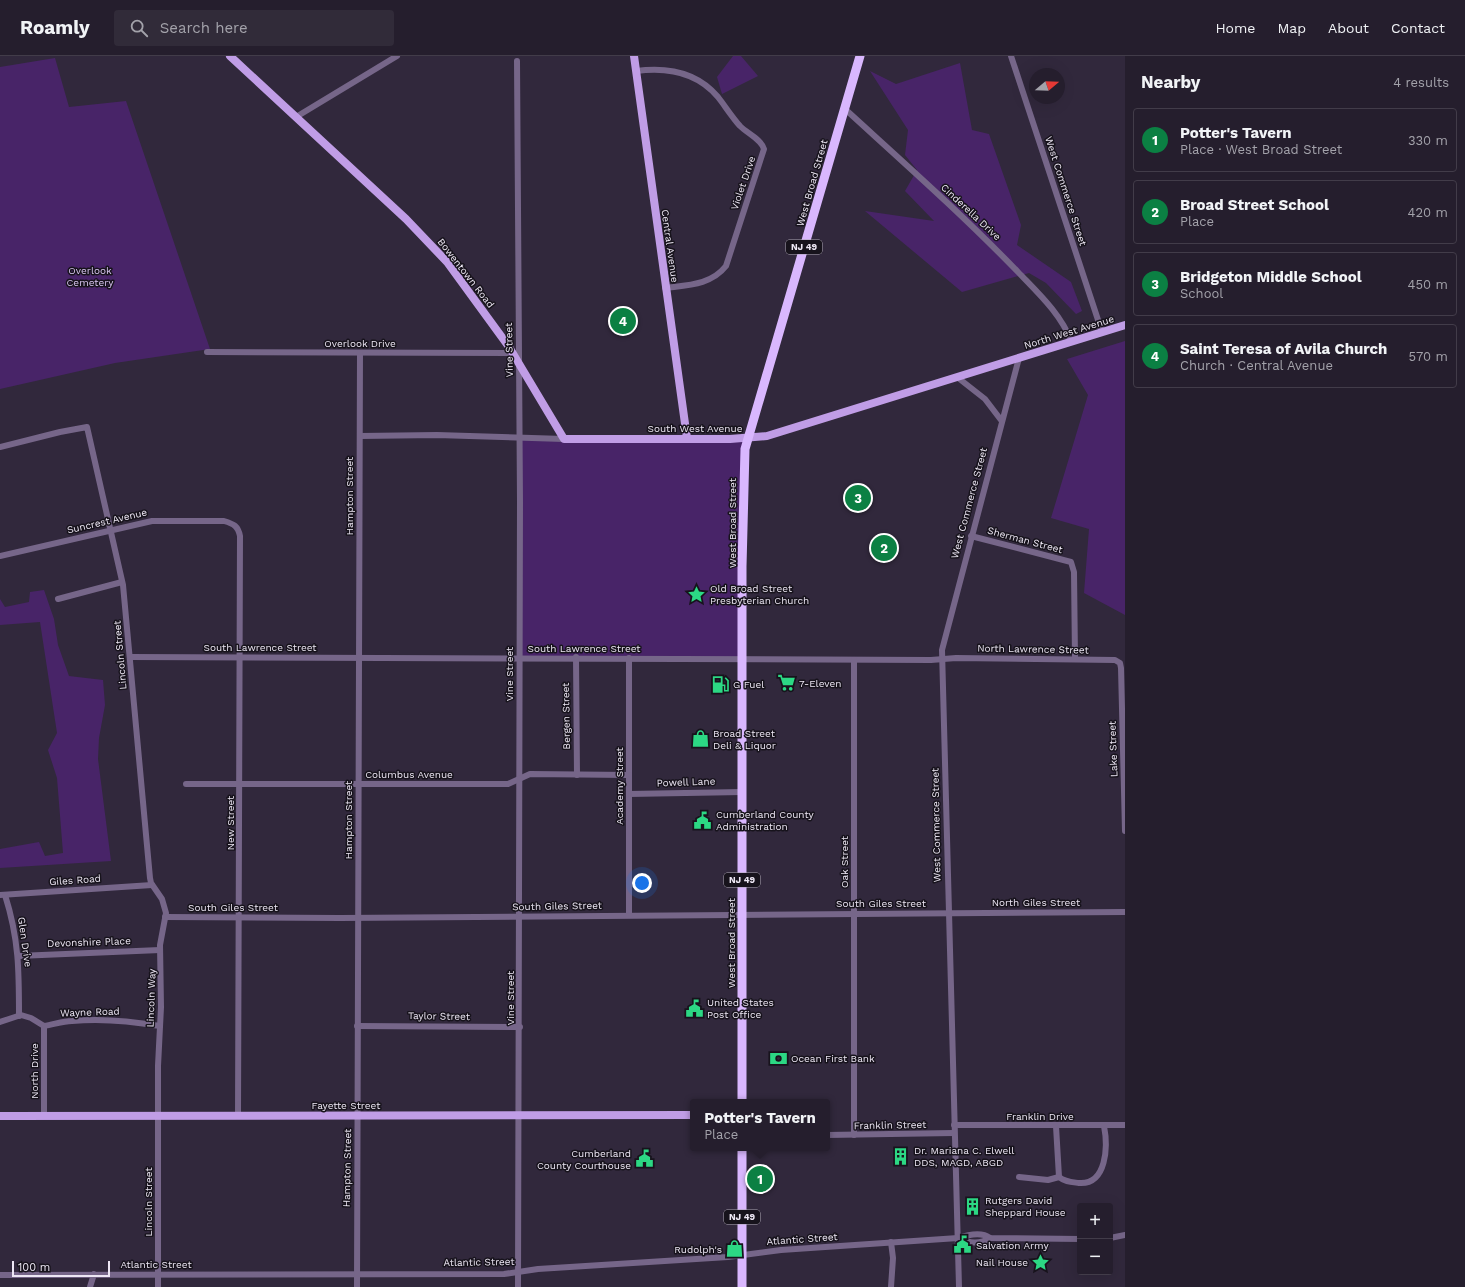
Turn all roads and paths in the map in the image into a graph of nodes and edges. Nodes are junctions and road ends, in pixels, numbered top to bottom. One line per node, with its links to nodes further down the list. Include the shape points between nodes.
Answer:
1 (230, 56): 9 (main road, Bowentown Road)
2 (397, 56): 9 (street)
3 (634, 56): 7 (main road, Central Avenue)
4 (860, 56): 8 (highway, West Broad Street / NJ 49)
5 (1011, 56): 12 (street, West Commerce Street)
6 (517, 61): 18 (street, Vine Street)
7 (636, 71): 10 (main road, Central Avenue); 10 (street, Violet Drive, via 668,70 696,79 717,96 741,127 760,142 764,150 726,266 720,274 700,283)
8 (845, 109): 13 (street, Cinderella Drive, via 986,239 1046,302 1066,328); 25 (highway, West Broad Street / NJ 49)
9 (296, 117): 16 (main road, Bowentown Road, via 406,219 448,262)
10 (665, 288): 24 (main road, Central Avenue)
11 (1125, 325): 12 (main road, North West Avenue)
12 (1102, 332): 13 (main road, North West Avenue)
13 (1072, 341): 17 (main road, North West Avenue)
14 (207, 352): 15 (street, Overlook Drive)
15 (360, 353): 16 (street, Overlook Drive); 21 (street, Hampton Street)
16 (513, 353): 18 (main road, Bowentown Road)
17 (1019, 358): 19 (main road, South West Avenue); 20 (street, West Commerce Street)
18 (519, 362): 22 (street, Vine Street); 23 (main road, Bowentown Road)
19 (957, 377): 20 (street, via 979,393); 25 (main road, South West Avenue, via 767,436)
20 (1002, 420): 29 (street, West Commerce Street)
21 (360, 436): 22 (street, South West Avenue); 35 (street, Hampton Street)
22 (520, 437): 23 (street, South West Avenue); 36 (street, Vine Street)
23 (564, 438): 24 (main road, South West Avenue)
24 (687, 438): 25 (main road, South West Avenue)
25 (747, 439): 39 (highway, West Broad Street / NJ 49, via 743,478)
26 (0, 447): 27 (street, Lincoln Street, via 87,427)
27 (111, 531): 28 (street, Suncrest Avenue, via 152,521 175,520 224,521 236,525); 30 (street, Suncrest Avenue); 31 (street, Lincoln Street)
28 (239, 532): 34 (street, New Street)
29 (970, 536): 40 (street, West Commerce Street); 41 (street, Sherman Street, via 1073,564)
30 (0, 556)
31 (122, 582): 32 (street); 33 (street, Lincoln Street)
32 (58, 599)
33 (130, 657): 34 (street, South Lawrence Street); 53 (street, Lincoln Street)
34 (240, 657): 35 (street, South Lawrence Street); 49 (street, New Street)
35 (358, 657): 36 (street, South Lawrence Street); 47 (street, Hampton Street)
36 (519, 657): 37 (street, South Lawrence Street); 46 (street, Vine Street)
37 (576, 657): 38 (street, South Lawrence Street); 44 (street, Bergen Street)
38 (629, 658): 39 (street, South Lawrence Street); 45 (street, Academy Street)
39 (742, 658): 42 (street, South Lawrence Street); 50 (highway, West Broad Street / NJ 49)
40 (941, 659): 41 (street, North Lawrence Street); 42 (street, South Lawrence Street); 55 (street, West Commerce Street)
41 (1075, 659): 43 (street, North Lawrence Street, via 1115,660)
42 (854, 660): 57 (street, Oak Street)
43 (1121, 667): 52 (street, Lake Street)
44 (577, 775): 45 (street, Columbus Avenue); 46 (street, Columbus Avenue, via 530,774)
45 (629, 775): 51 (street, Academy Street)
46 (520, 778): 47 (street, Columbus Avenue, via 508,784); 60 (street, Vine Street)
47 (358, 783): 49 (street, Columbus Avenue); 63 (street, Hampton Street)
48 (186, 784): 49 (street, Columbus Avenue)
49 (240, 784): 62 (street, New Street)
50 (742, 792): 51 (street, Powell Lane); 58 (highway, West Broad Street / NJ 49)
51 (629, 794): 59 (street, Academy Street)
52 (1125, 831)
53 (152, 885): 54 (street, Giles Road); 61 (street, Lincoln Way, via 162,899)
54 (3, 895): 65 (street, Glen Drive, via 13,921)
55 (948, 912): 56 (street, North Giles Street); 57 (street, South Giles Street); 80 (street, West Commerce Street)
56 (1125, 912)
57 (854, 913): 58 (street, South Giles Street); 86 (street, Oak Street)
58 (742, 914): 59 (street, South Giles Street); 72 (highway, West Broad Street / NJ 49)
59 (629, 915): 60 (street, South Giles Street)
60 (520, 916): 63 (street, South Giles Street); 71 (street, Vine Street)
61 (165, 917): 62 (street, South Giles Street); 64 (street, Lincoln Way)
62 (239, 917): 63 (street, South Giles Street); 79 (street, New Street)
63 (357, 918): 70 (street, Hampton Street)
64 (160, 950): 65 (street, Devonshire Place); 69 (street, Lincoln Way)
65 (18, 956): 66 (street, Glen Drive)
66 (19, 1016): 67 (street); 68 (street, via 31,1018)
67 (0, 1022)
68 (44, 1026): 69 (street, Wayne Road, via 72,1020 108,1020); 77 (street, North Drive)
69 (160, 1026): 78 (street, Lincoln Way)
70 (357, 1026): 71 (street, Taylor Street); 73 (street, Hampton Street)
71 (520, 1028): 74 (street, Vine Street)
72 (742, 1099)
73 (357, 1115): 74 (main road, Fayette Street); 79 (main road, Fayette Street); 97 (street, Hampton Street)
74 (519, 1115): 75 (main road, Fayette Street); 96 (street, Vine Street)
75 (690, 1115)
76 (0, 1116): 77 (main road, Fayette Street)
77 (44, 1116): 78 (main road, Fayette Street)
78 (158, 1116): 79 (main road, Fayette Street); 99 (street, Lincoln Street)
79 (238, 1116)
80 (954, 1125): 82 (street, Franklin Drive); 84 (street, West Commerce Street)
81 (1125, 1125): 83 (street, Franklin Drive)
82 (1056, 1126): 83 (street, Franklin Drive); 89 (street)
83 (1104, 1126): 89 (street, via 1105,1155 1101,1171 1095,1180 1080,1183 1064,1181)
84 (954, 1134): 86 (street, Franklin Street); 92 (street, West Commerce Street)
85 (830, 1135): 86 (street, Franklin Street)
86 (854, 1135)
87 (742, 1151): 95 (highway, NJ 49)
88 (1019, 1177): 89 (street, via 1048,1180)
89 (1059, 1177)
90 (1125, 1235): 91 (street)
91 (1113, 1237)
92 (958, 1238): 93 (street, Atlantic Street, via 968,1234 985,1234 990,1238); 94 (street, Atlantic Street); 107 (street, West Commerce Street)
93 (1077, 1239)
94 (891, 1242): 95 (street, Atlantic Street); 106 (street)
95 (742, 1255): 96 (street, Atlantic Street); 105 (highway, NJ 49)
96 (518, 1272): 97 (street, Atlantic Street); 104 (street, Vine Street)
97 (357, 1273): 99 (street, Atlantic Street); 103 (street, Hampton Street)
98 (94, 1274): 99 (street, Atlantic Street); 100 (street, Atlantic Street); 101 (street)
99 (158, 1274): 102 (street, Lincoln Street)
100 (0, 1275)
101 (90, 1287)
102 (158, 1287)
103 (357, 1287)
104 (518, 1287)
105 (742, 1287)
106 (891, 1287)
107 (959, 1287)

